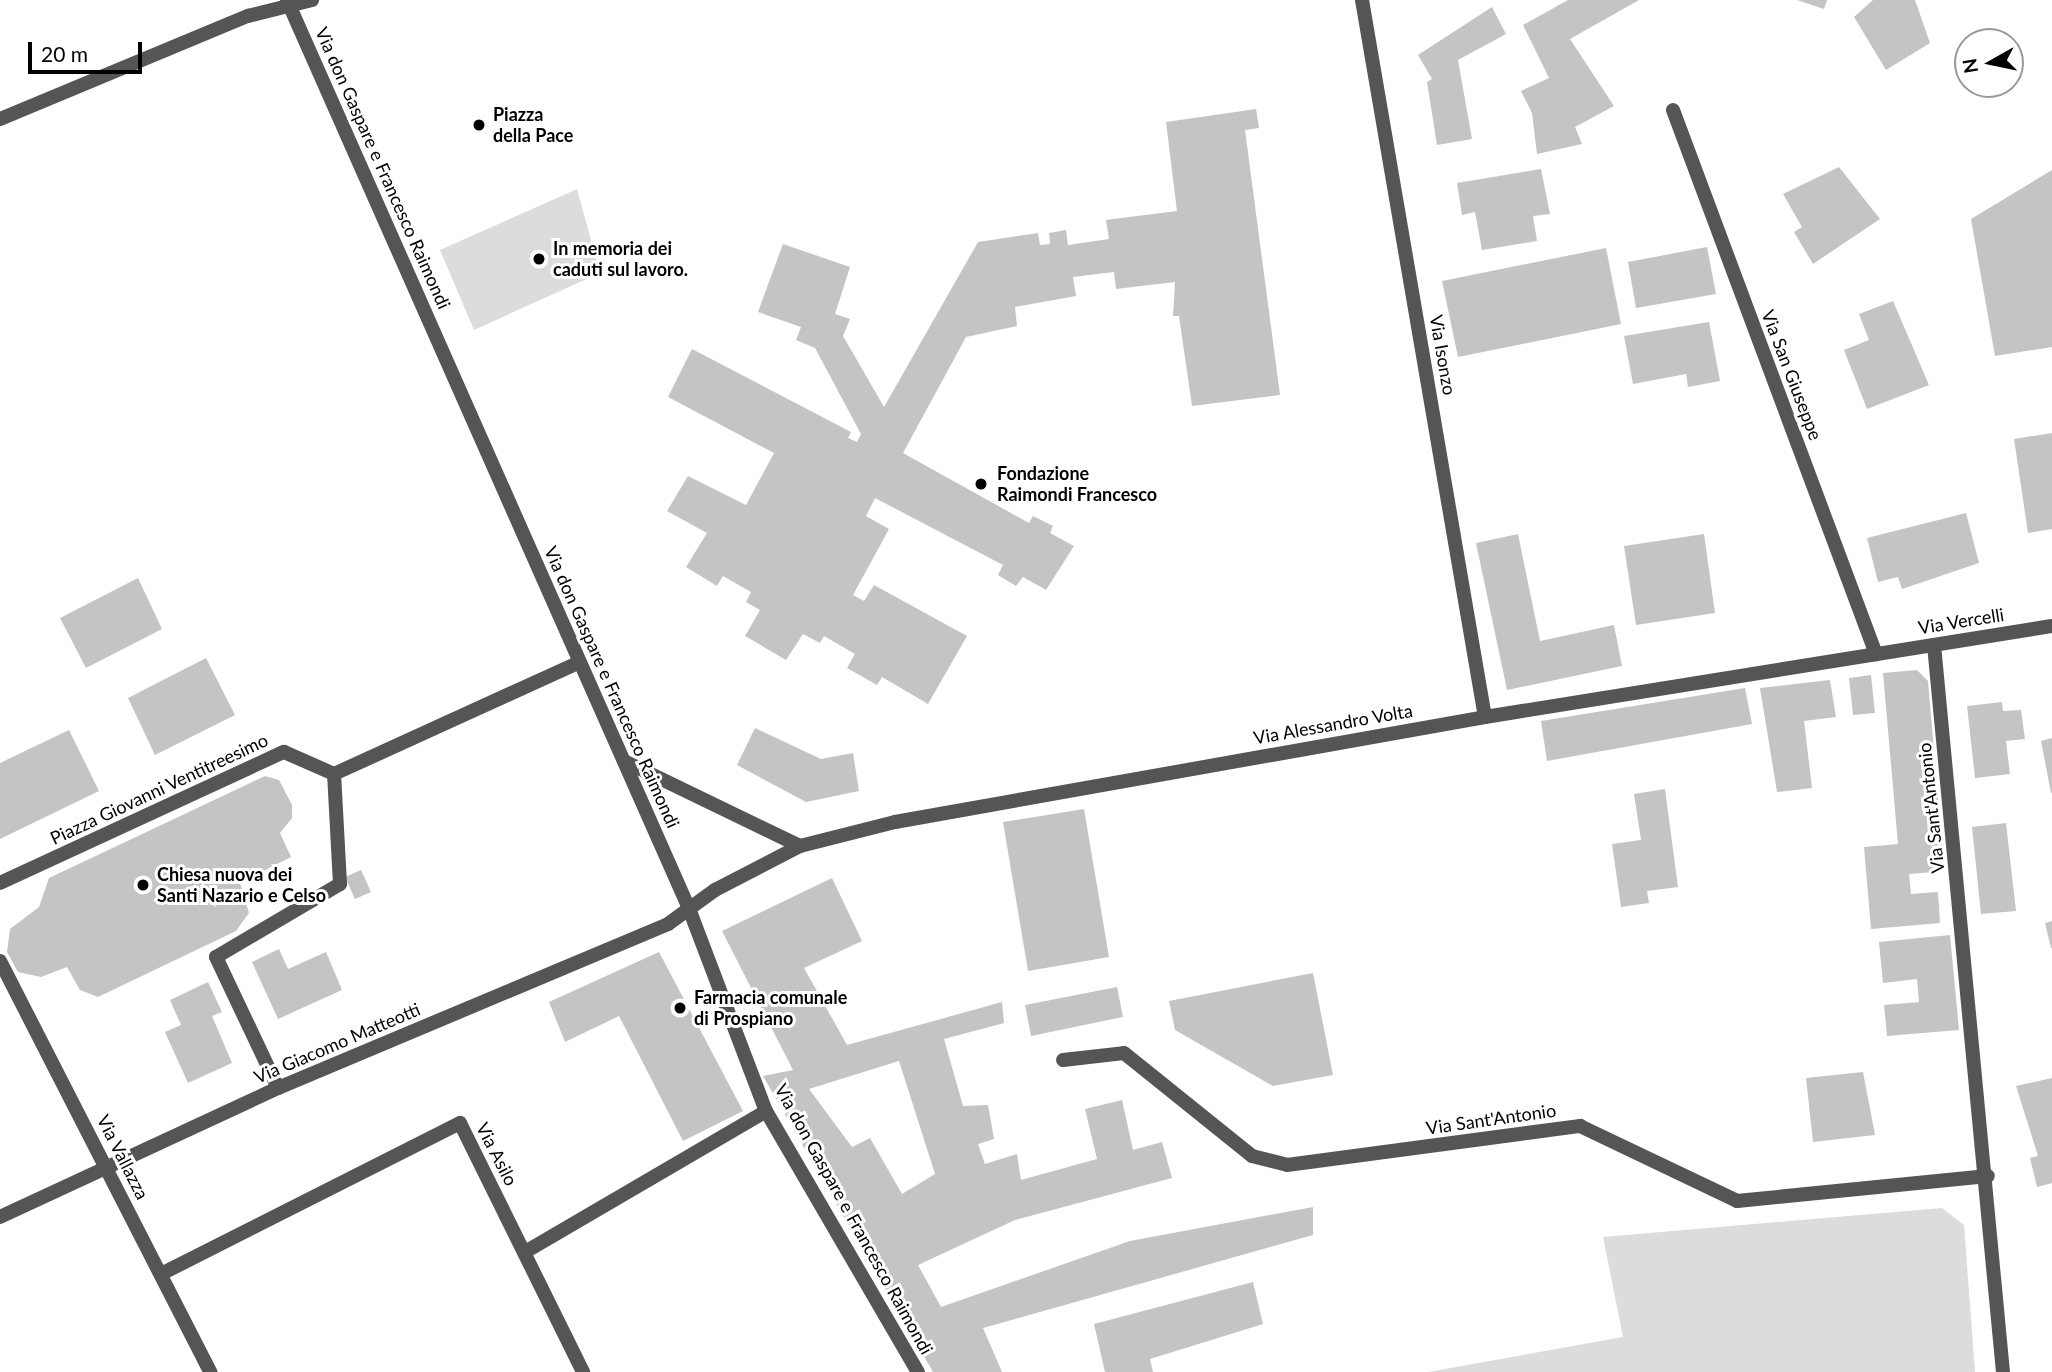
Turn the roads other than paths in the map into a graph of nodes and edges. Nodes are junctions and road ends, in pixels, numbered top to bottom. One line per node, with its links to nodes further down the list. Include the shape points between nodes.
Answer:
1 (313, 0): 3 (street)
2 (1362, 0): 10 (street, Via Isonzo)
3 (288, 3): 5 (street); 9 (street, Via don Gaspare e Francesco Raimondi)
4 (1672, 110): 8 (street, Via San Giuseppe)
5 (0, 119)
6 (2052, 626): 7 (street, Via Vercelli)
7 (1934, 645): 8 (street, Via Vercelli); 21 (street, Via Sant'Antonio)
8 (1876, 654): 10 (street, Via Alessandro Volta)
9 (580, 662): 11 (street, Via don Gaspare e Francesco Raimondi); 12 (street)
10 (1485, 717): 13 (street, Via Alessandro Volta, via 895,822)
11 (624, 761): 13 (street); 15 (street, Via don Gaspare e Francesco Raimondi)
12 (334, 774): 14 (street, Piazza Giovanni Ventitreesimo, via 284,752); 18 (street, via 340,884 216,957)
13 (800, 846): 15 (street, Via Alessandro Volta)
14 (0, 883)
15 (688, 906): 18 (street, Via Giacomo Matteotti, via 668,924); 19 (street, Via don Gaspare e Francesco Raimondi)
16 (0, 961): 20 (street, Via Vallazza)
17 (1063, 1060): 21 (street, Via Sant'Antonio, via 1124,1053 1252,1156 1287,1166 1580,1126 1737,1201)
18 (278, 1088): 20 (street, Via Giacomo Matteotti)
19 (766, 1111): 23 (street); 27 (street, Via don Gaspare e Francesco Raimondi)
20 (107, 1167): 22 (street, Via Giacomo Matteotti); 24 (street, Via Vallazza)
21 (1988, 1176): 28 (street, Via Sant'Antonio)
22 (0, 1217)
23 (525, 1252): 24 (street, Via Asilo, via 460,1123); 25 (street)
24 (161, 1274): 26 (street, Via Vallazza)
25 (581, 1367)
26 (210, 1372)
27 (918, 1372)
28 (2003, 1372)

